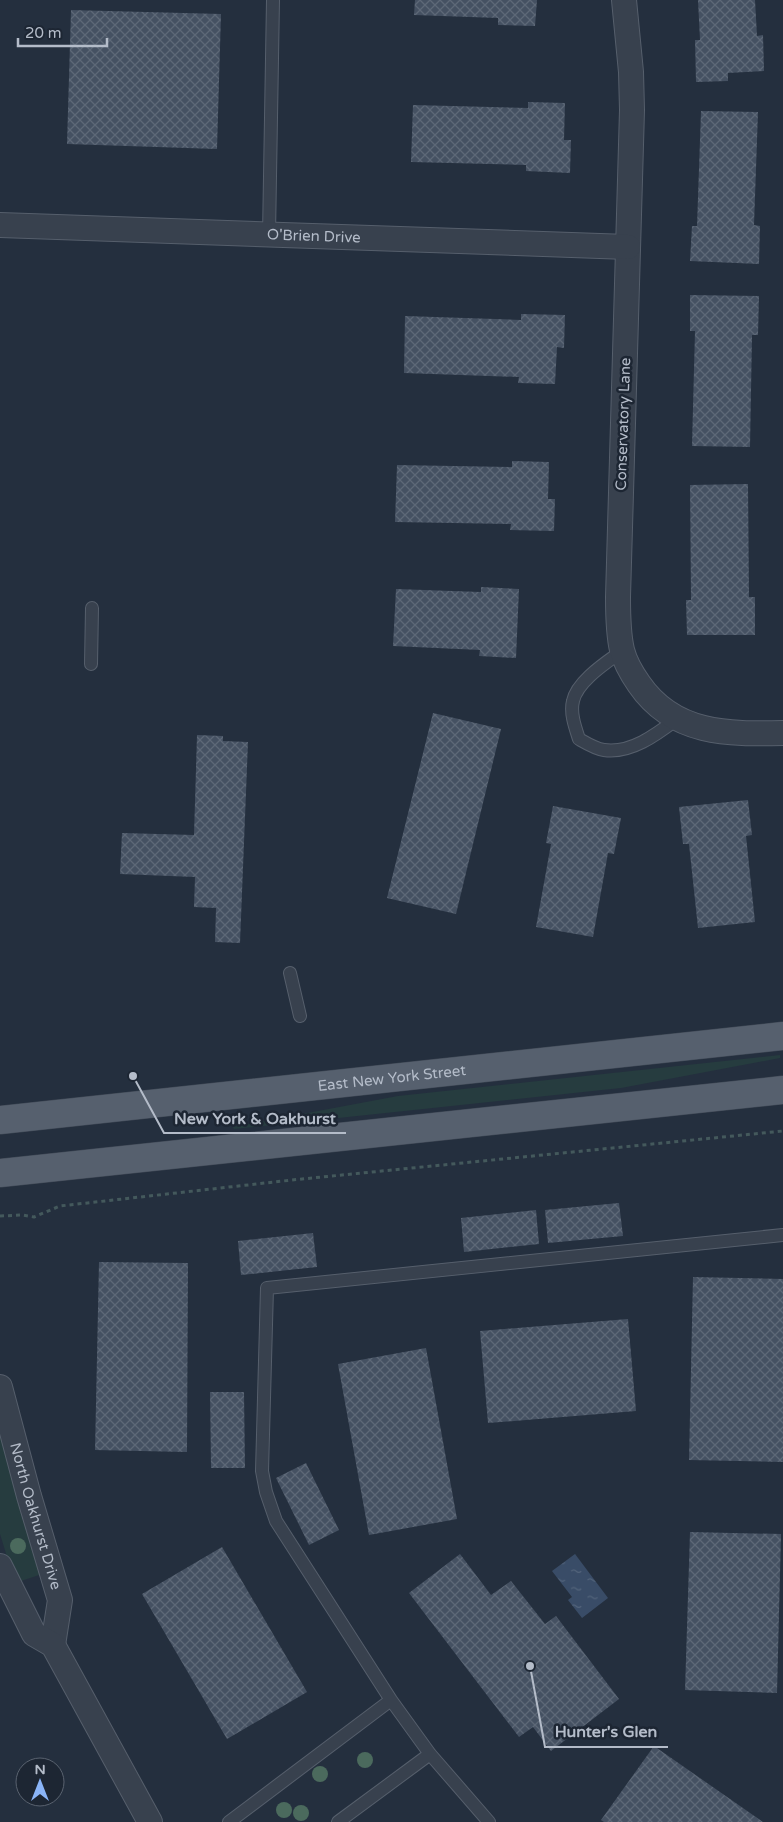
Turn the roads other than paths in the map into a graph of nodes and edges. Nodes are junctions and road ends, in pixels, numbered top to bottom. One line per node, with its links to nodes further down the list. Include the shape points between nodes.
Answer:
1 (273, 0): 4 (lane)
2 (624, 0): 5 (street, Conservatory Lane, via 632,110)
3 (0, 225): 4 (street, O'Brien Drive)
4 (269, 234): 5 (street, O'Brien Drive)
5 (628, 247): 7 (street, Conservatory Lane, via 618,597)
6 (92, 608): 8 (lane)
7 (622, 651): 9 (street, Conservatory Lane, via 644,692); 9 (lane, via 593,673 573,700 573,718 579,739 603,750 620,750 659,733)
8 (90, 664)
9 (677, 719): 10 (street, Conservatory Lane, via 717,732)
10 (783, 733)
11 (290, 973): 12 (lane)
12 (300, 1016)
13 (783, 1036): 15 (main road, East New York Street)
14 (783, 1090): 16 (main road)
15 (0, 1120)
16 (0, 1173)
17 (783, 1235): 21 (lane, via 267,1288 262,1471 266,1492 276,1521)
18 (0, 1387): 20 (street, North Oakhurst Drive, via 60,1600)
19 (0, 1566): 20 (street, via 34,1634)
20 (53, 1644): 23 (street)
21 (391, 1700): 22 (lane); 24 (lane)
22 (430, 1754): 25 (lane); 26 (lane)
23 (150, 1822)
24 (229, 1822)
25 (338, 1822)
26 (489, 1822)

